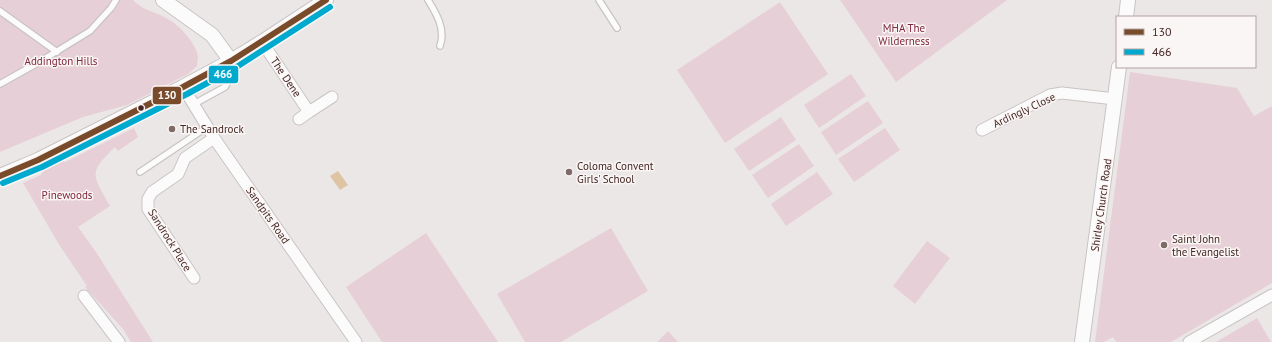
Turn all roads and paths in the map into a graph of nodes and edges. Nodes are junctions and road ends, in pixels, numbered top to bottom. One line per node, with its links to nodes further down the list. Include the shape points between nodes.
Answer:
1 (116, 0): 12 (lane, via 90,31)
2 (326, 0): 10 (street)
3 (428, 0): 11 (lane, via 439,22 442,39)
4 (599, 0): 9 (lane)
5 (1128, 0): 8 (street)
6 (167, 1): 13 (street, via 212,35)
7 (0, 11): 12 (lane)
8 (1126, 16)
9 (617, 28)
10 (262, 42): 13 (street); 20 (street, The Dene)
11 (440, 46)
12 (57, 52): 15 (lane)
13 (226, 63): 16 (street); 19 (lane, via 229,77 225,87)
14 (1119, 68): 18 (street, Shirley Church Road)
15 (0, 84)
16 (183, 87): 19 (street, Sandpits Road); 26 (street, via 38,160)
17 (332, 97): 20 (street)
18 (1115, 99): 23 (street, Ardingly Close, via 1056,93); 32 (street, Shirley Church Road)
19 (194, 104): 22 (street, Sandpits Road)
20 (309, 112): 21 (street)
21 (299, 119)
22 (207, 127): 24 (street, Sandpits Road); 25 (lane)
23 (982, 130)
24 (214, 138): 27 (street, Sandrock Place, via 185,158 178,174 152,192 148,199 148,209); 31 (street, Sandpits Road)
25 (140, 172)
26 (0, 176)
27 (194, 278)
28 (1272, 294): 33 (street)
29 (84, 296): 30 (street)
30 (119, 342)
31 (356, 342)
32 (1082, 342)
33 (1189, 342)

